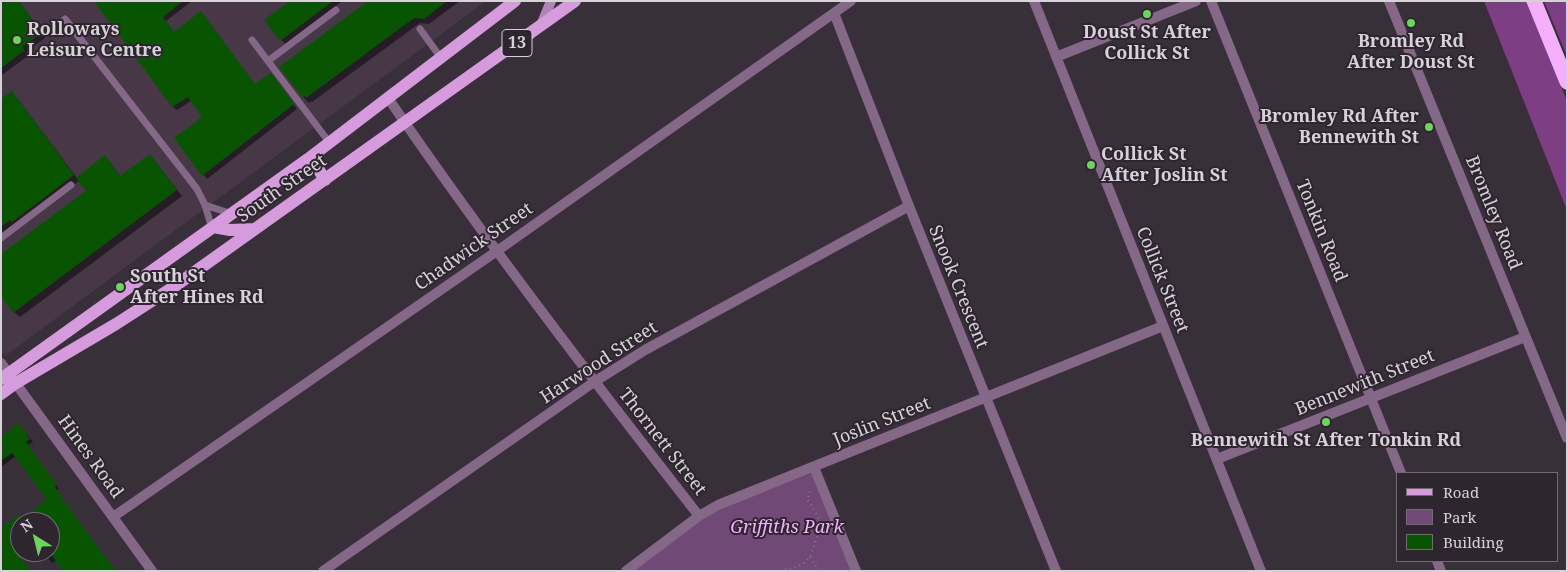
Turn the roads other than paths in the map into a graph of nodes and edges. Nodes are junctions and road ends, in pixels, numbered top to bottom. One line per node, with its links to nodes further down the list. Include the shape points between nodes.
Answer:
1 (515, 1): 17 (main road, South Street / 13)
2 (551, 1): 13 (street)
3 (575, 1): 13 (main road, South Street / 13)
4 (851, 1): 11 (street, Chadwick Street)
5 (1034, 1): 16 (street, Collick Street)
6 (1196, 1): 16 (street)
7 (1211, 1): 39 (street, Tonkin Road)
8 (1389, 1): 34 (street, Bromley Road)
9 (1534, 1): 19 (highway)
10 (336, 10): 18 (lane)
11 (834, 13): 27 (street, Snook Crescent); 32 (street, Chadwick Street)
12 (64, 18): 26 (lane, via 197,189)
13 (540, 27): 21 (main road, South Street / 13)
14 (420, 29): 17 (lane)
15 (252, 40): 18 (lane)
16 (1056, 57): 33 (street, Collick Street)
17 (441, 58): 20 (main road, South Street / 13)
18 (268, 60): 22 (lane)
19 (1567, 82)
20 (388, 98): 21 (street, Thornett Street); 22 (main road, South Street / 13)
21 (405, 122): 24 (main road, South Street / 13); 32 (street, Thornett Street)
22 (329, 142): 23 (main road, South Street / 13)
23 (308, 159): 24 (main road); 28 (main road, South Street / 13)
24 (325, 180): 30 (main road, South Street / 13)
25 (71, 185): 31 (lane)
26 (205, 205): 28 (lane); 29 (lane)
27 (908, 206): 37 (street, Harwood Street, via 645,350); 40 (street, Snook Crescent)
28 (232, 214): 29 (main road, South Street / 13)
29 (214, 227): 30 (main road); 36 (main road, South Street / 13)
30 (255, 229): 36 (main road, South Street / 13, via 116,324)
31 (1, 238)
32 (497, 251): 37 (street, Thornett Street); 46 (street, Chadwick Street)
33 (1163, 326): 40 (street, Joslin Street); 42 (street, Collick Street)
34 (1525, 337): 39 (street, Bennewith Street); 41 (street, Bromley Road)
35 (1, 363): 36 (street, Hines Road)
36 (9, 379): 38 (main road, South Street / 13); 46 (street, Hines Road)
37 (594, 382): 45 (street, Thornett Street); 48 (street, Harwood Street)
38 (1, 394)
39 (1371, 398): 42 (street, Bennewith Street); 44 (street, Tonkin Road)
40 (986, 399): 43 (street, Joslin Street); 51 (street, Snook Crescent)
41 (1567, 438)
42 (1217, 459): 52 (street, Collick Street)
43 (814, 467): 45 (street, Joslin Street, via 718,505); 50 (street)
44 (1401, 472)
45 (699, 516): 49 (street, Joslin Street)
46 (113, 517): 47 (street, Hines Road)
47 (152, 571)
48 (322, 571)
49 (626, 571)
50 (856, 571)
51 (1056, 571)
52 (1261, 571)

